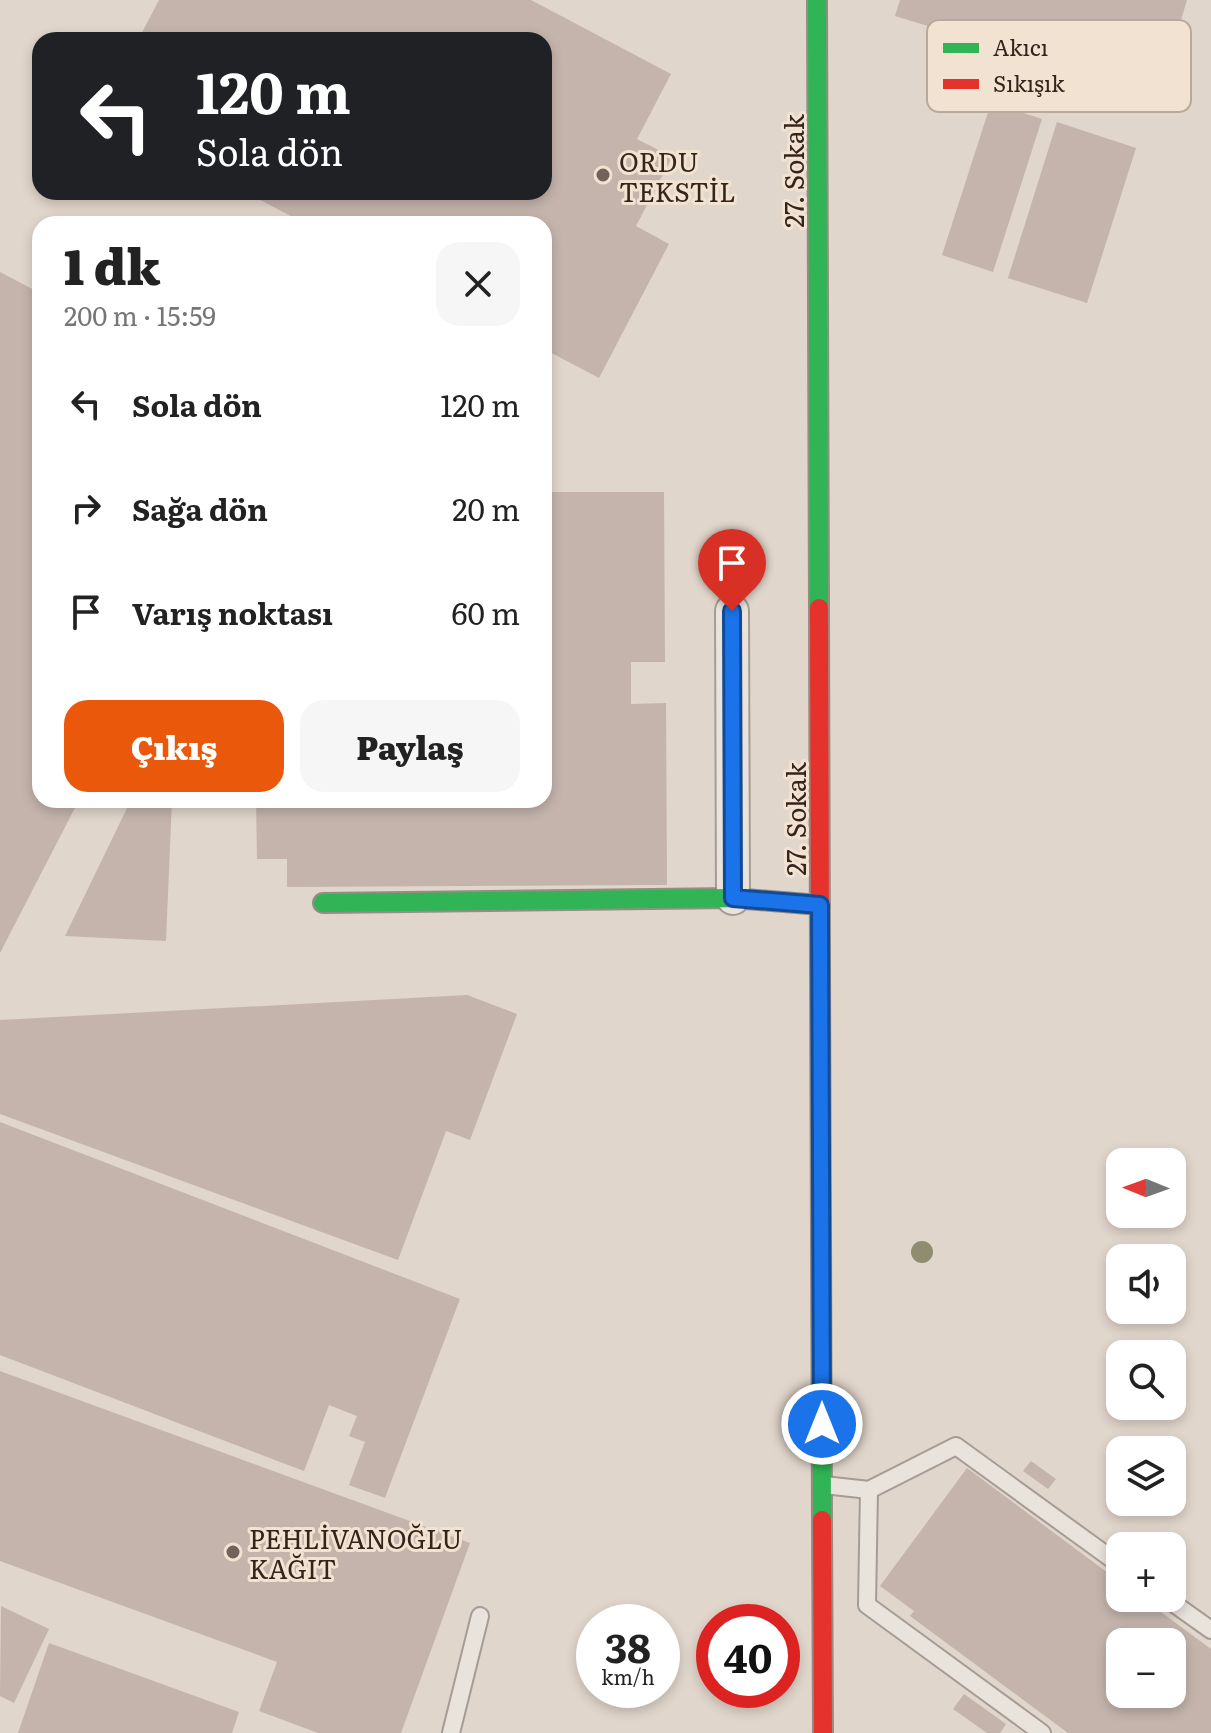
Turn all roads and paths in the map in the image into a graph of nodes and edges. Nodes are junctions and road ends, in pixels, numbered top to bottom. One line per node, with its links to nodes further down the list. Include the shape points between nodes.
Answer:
1 (817, 0): 5 (street, 27. Sokak)
2 (732, 611): 3 (street)
3 (733, 898): 4 (street); 5 (street)
4 (323, 903)
5 (820, 905): 6 (street, 27. Sokak)
6 (823, 1485): 7 (lane); 13 (street, 27. Sokak)
7 (869, 1490): 8 (lane, via 956,1446); 14 (lane, via 867,1605)
8 (1106, 1555)
9 (1186, 1612): 11 (lane)
10 (480, 1616): 12 (lane)
11 (1211, 1630)
12 (451, 1733)
13 (823, 1733)
14 (1042, 1733)

